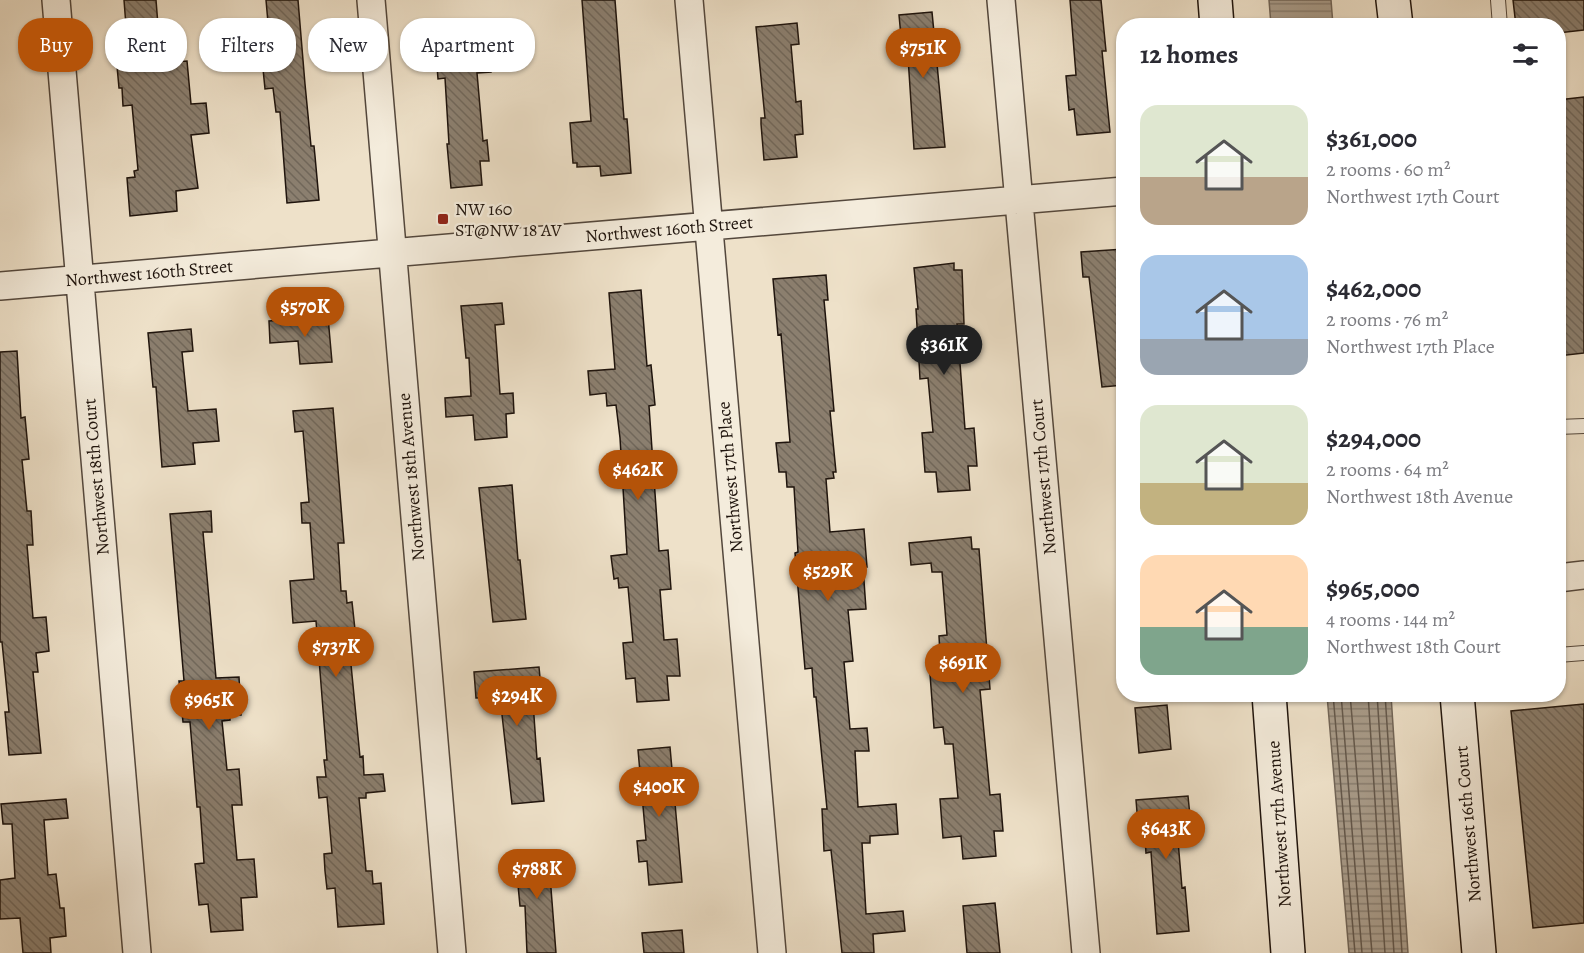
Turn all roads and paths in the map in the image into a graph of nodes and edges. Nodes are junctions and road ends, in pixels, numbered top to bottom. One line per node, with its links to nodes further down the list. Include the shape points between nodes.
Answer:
1 (56, 0): 15 (street, Northwest 18th Court)
2 (371, 0): 14 (street, Northwest 18th Avenue)
3 (689, 0): 13 (street, Northwest 17th Place)
4 (1001, 0): 12 (street, Northwest 17th Court)
5 (1215, 0): 8 (street)
6 (1393, 0): 9 (street)
7 (1498, 0): 10 (lane)
8 (1216, 18)
9 (1395, 18)
10 (1499, 18)
11 (1116, 192): 12 (street, Northwest 160th Street)
12 (1018, 200): 13 (street, Northwest 160th Street); 28 (street, Northwest 17th Court)
13 (707, 226): 14 (street, Northwest 160th Street); 27 (street, Northwest 17th Place)
14 (392, 252): 15 (street, Northwest 160th Street); 26 (street, Northwest 18th Avenue)
15 (79, 279): 16 (street, Northwest 160th Street); 25 (street, Northwest 18th Court)
16 (0, 286)
17 (1584, 426): 18 (lane)
18 (1566, 427)
19 (1584, 575): 20 (street)
20 (1566, 577)
21 (1584, 653): 22 (lane)
22 (1566, 654)
23 (1270, 702): 29 (street, Northwest 17th Avenue)
24 (1461, 702): 30 (street, Northwest 16th Court)
25 (137, 953)
26 (452, 953)
27 (772, 953)
28 (1086, 953)
29 (1288, 953)
30 (1479, 953)

